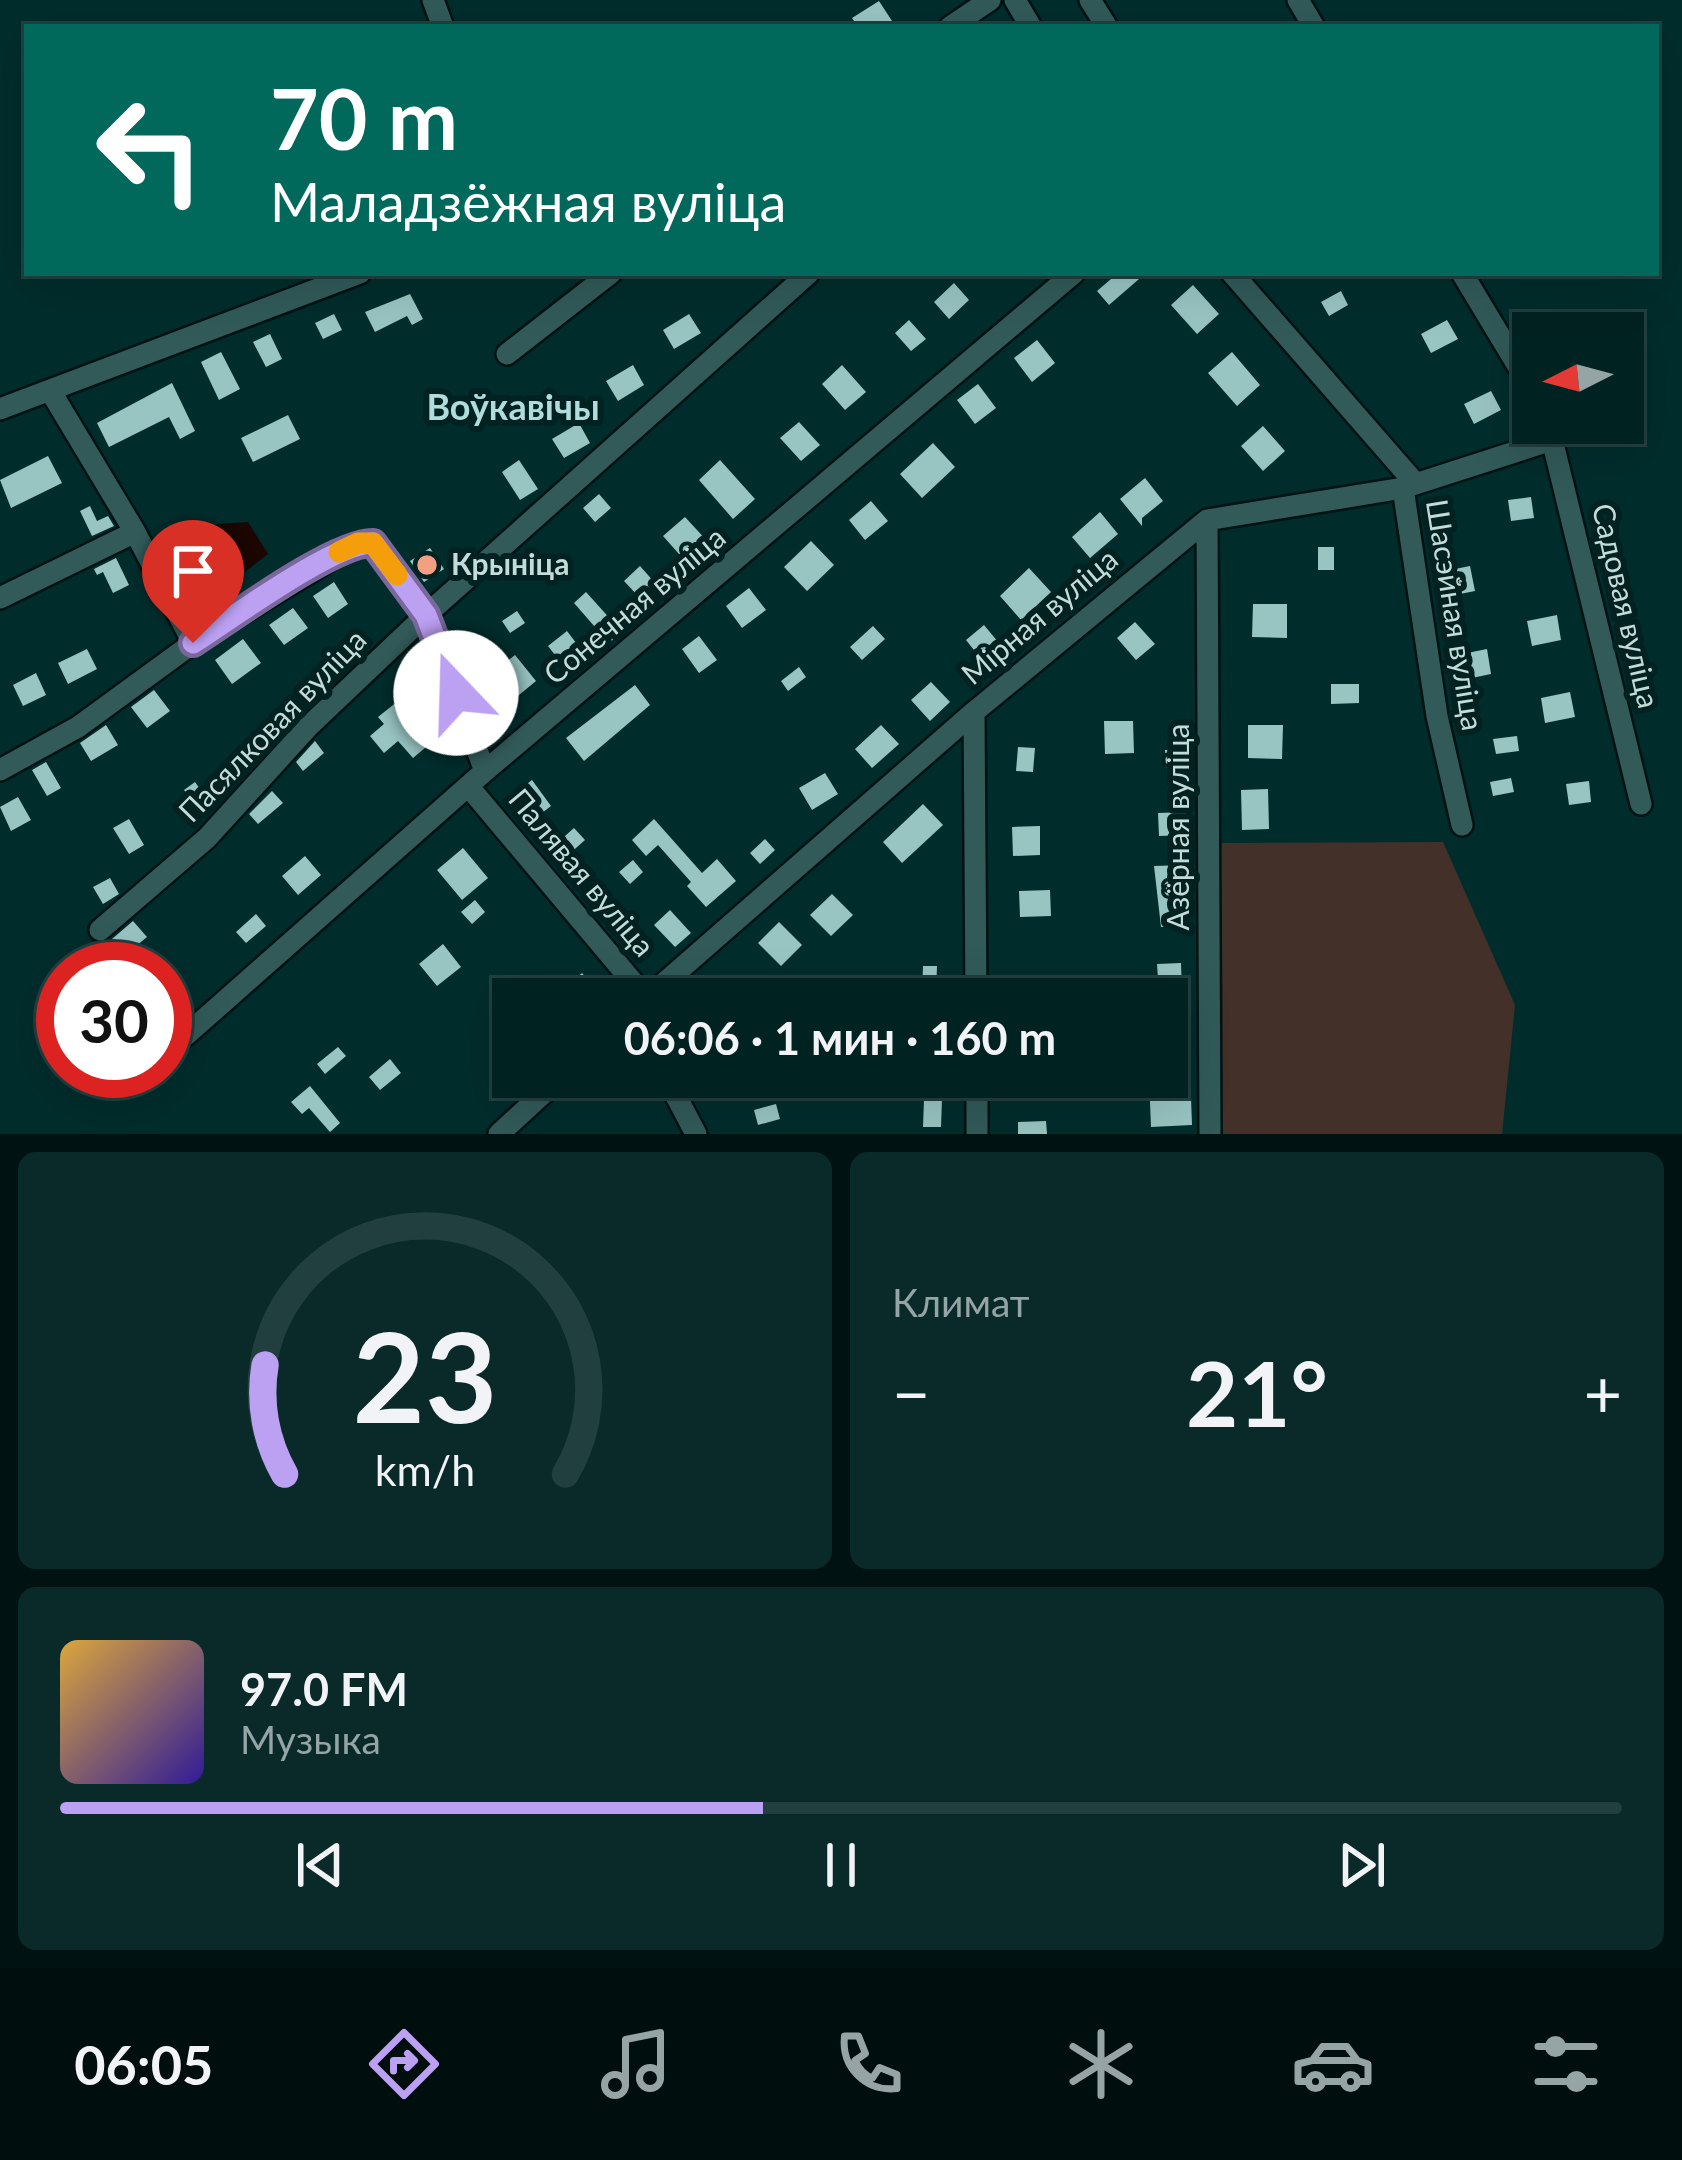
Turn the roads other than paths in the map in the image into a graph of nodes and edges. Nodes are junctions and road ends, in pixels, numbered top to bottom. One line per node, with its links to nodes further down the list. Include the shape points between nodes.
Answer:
1 (990, 0): 2 (street)
2 (954, 24)
3 (352, 276): 11 (street)
4 (607, 276): 9 (street)
5 (806, 276): 19 (street, Пасялковая вуліца)
6 (1070, 276): 23 (street, Сонечная вуліца)
7 (1235, 276): 15 (street, Шасэйная вуліца, via 1415,483)
8 (1464, 276): 10 (street)
9 (507, 354)
10 (1512, 356)
11 (51, 392): 12 (street); 17 (street)
12 (0, 409)
13 (1517, 444): 15 (street)
14 (1554, 444): 24 (street, Садовая вуліца)
15 (1403, 488): 16 (street); 25 (street, Шасэйная вуліца)
16 (1207, 520): 21 (street, Мірная вуліца); 37 (street, Азёрная вуліца)
17 (135, 532): 18 (street); 20 (street)
18 (0, 598)
19 (426, 615): 20 (street, Палявая вуліца, via 373,543 358,543); 23 (street, Палявая вуліца); 26 (street, Пасялковая вуліца, via 207,838)
20 (193, 643): 22 (street, via 78,727)
21 (974, 712): 28 (street, Мірная вуліца); 29 (street)
22 (0, 770)
23 (477, 779): 27 (street, Палявая вуліца); 30 (street, Сонечная вуліца)
24 (1641, 804)
25 (1462, 826)
26 (100, 930)
27 (631, 978)
28 (671, 978)
29 (976, 978)
30 (192, 1029)
31 (538, 1098): 34 (street)
32 (677, 1098): 35 (street)
33 (976, 1098): 36 (street)
34 (499, 1134)
35 (696, 1134)
36 (977, 1134)
37 (1210, 1134)

